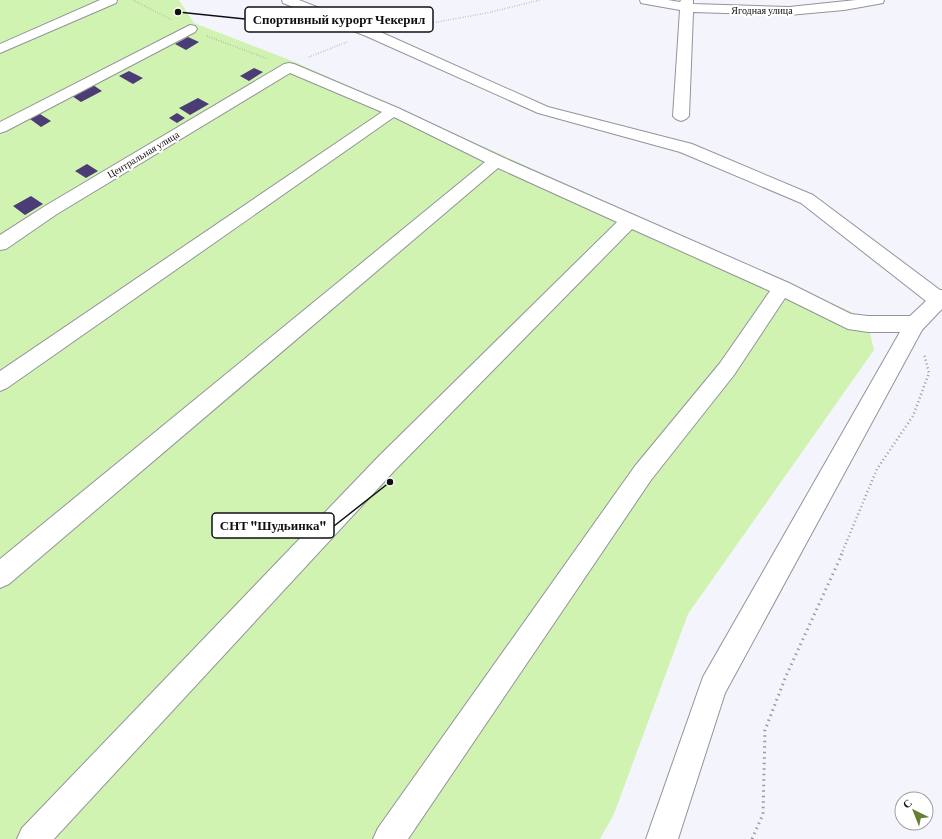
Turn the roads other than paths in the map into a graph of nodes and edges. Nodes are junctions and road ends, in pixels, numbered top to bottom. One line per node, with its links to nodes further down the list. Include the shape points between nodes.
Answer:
1 (111, 0): 7 (street)
2 (288, 0): 15 (street, via 371,33 543,110 686,148 807,199)
3 (646, 0): 5 (street, Ягодная улица)
4 (878, 0): 5 (street, Ягодная улица, via 789,11 740,11)
5 (687, 4): 9 (street)
6 (190, 29): 10 (street)
7 (0, 49)
8 (393, 111): 11 (street); 13 (street, Центральная улица, via 289,67 51,210); 17 (street)
9 (681, 116)
10 (0, 128)
11 (496, 161): 12 (street); 18 (street)
12 (630, 220): 14 (street); 19 (street, via 387,463)
13 (0, 244)
14 (782, 288): 16 (street, via 848,321 868,324); 20 (street, via 727,369 643,473)
15 (940, 298): 16 (street)
16 (915, 324): 21 (street, via 713,687)
17 (0, 382)
18 (0, 575)
19 (33, 839)
20 (389, 839)
21 (662, 839)

